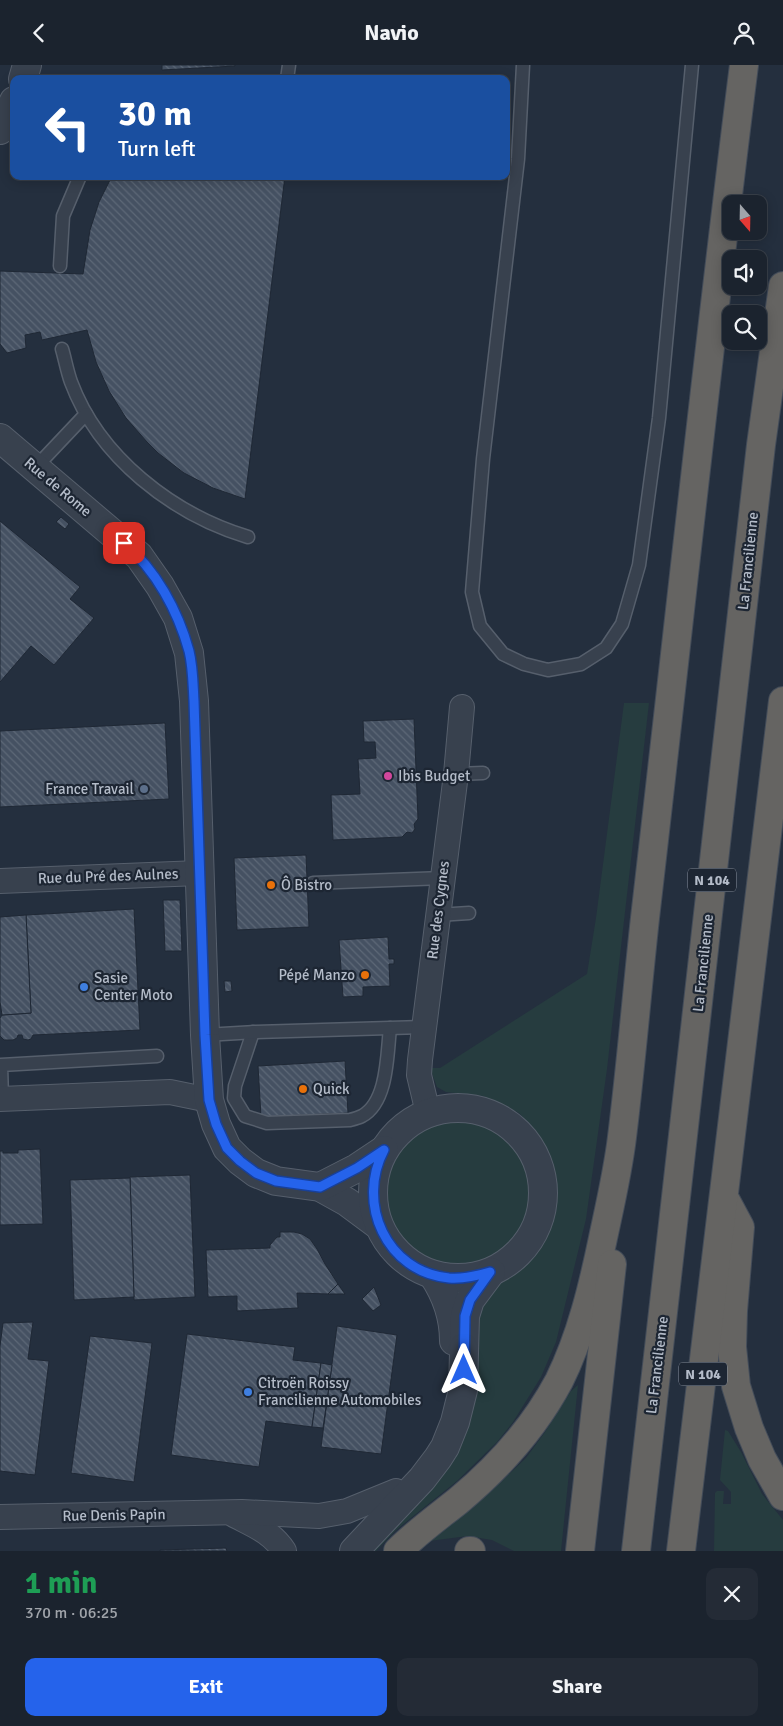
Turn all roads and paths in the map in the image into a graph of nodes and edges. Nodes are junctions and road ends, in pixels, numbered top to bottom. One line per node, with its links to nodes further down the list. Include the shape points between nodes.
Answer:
1 (523, 65): 2 (lane, via 518,159 483,459 472,592 480,626 503,654 548,670 581,664 606,648 622,624 640,565 659,418)
2 (692, 65)
3 (744, 65): 32 (highway)
4 (10, 109): 5 (street)
5 (0, 130)
6 (78, 180): 7 (lane, via 63,216)
7 (60, 266)
8 (783, 286): 48 (highway, La Francilienne / N 104, via 761,445)
9 (62, 349): 10 (lane, via 70,381)
10 (86, 414): 12 (lane); 13 (lane, via 109,449 164,496 226,530)
11 (0, 438): 12 (street, Rue de Rome)
12 (35, 468): 18 (street, Rue de Rome, via 139,556 178,618 189,653 194,701)
13 (248, 537)
14 (783, 701): 35 (highway, N 104)
15 (462, 707): 17 (street, Rue des Cygnes)
16 (483, 773): 17 (lane)
17 (456, 774): 19 (street, Rue des Cygnes)
18 (199, 873): 20 (street, Rue du Pré des Aulnes); 27 (street, Rue du Pré des Aulnes)
19 (443, 878): 21 (lane); 23 (street, Rue des Cygnes)
20 (0, 881)
21 (313, 883)
22 (469, 913): 23 (lane)
23 (438, 915): 25 (street, Rue des Cygnes)
24 (390, 1027): 25 (lane); 26 (lane); 26 (lane, via 383,1086 370,1109 350,1120 286,1123 267,1123 245,1116 234,1099)
25 (423, 1027): 31 (street, Rue des Cygnes, via 419,1075)
26 (253, 1033): 27 (lane)
27 (205, 1035): 30 (street, Rue du Pré des Aulnes)
28 (158, 1056): 29 (lane, via 1,1065)
29 (1, 1099): 30 (street, via 170,1092)
30 (209, 1100): 34 (street, Rue du Pré des Aulnes, via 227,1148 240,1161 256,1173 276,1181)
31 (428, 1113): 33 (street, via 406,1125); 37 (street, via 460,1107 493,1114 520,1133 538,1161 544,1194 537,1226 518,1253)
32 (622, 1140): 46 (highway, via 588,1302 560,1378 540,1413 498,1465); 47 (highway, via 621,1185)
33 (384, 1150): 34 (street); 36 (street, via 373,1183 373,1205)
34 (320, 1187): 36 (street, Rue du Pré des Aulnes, via 347,1201)
35 (724, 1197): 40 (highway, via 740,1227 732,1347 736,1386 762,1459); 49 (highway, N 104)
36 (378, 1225): 38 (street, via 400,1256)
37 (490, 1272): 38 (street, via 462,1278); 45 (street, via 470,1300 465,1316 463,1390 445,1447 422,1479)
38 (433, 1275): 39 (street, via 446,1294 454,1330 450,1406 424,1460)
39 (396, 1491): 41 (street, Rue Denis Papin, via 331,1515); 44 (street)
40 (783, 1496)
41 (228, 1513): 42 (street, Rue Denis Papin); 43 (street, Rue Denis Papin, via 268,1532)
42 (0, 1517)
43 (284, 1551)
44 (339, 1551)
45 (354, 1551)
46 (398, 1551)
47 (580, 1551)
48 (636, 1551)
49 (681, 1551)

